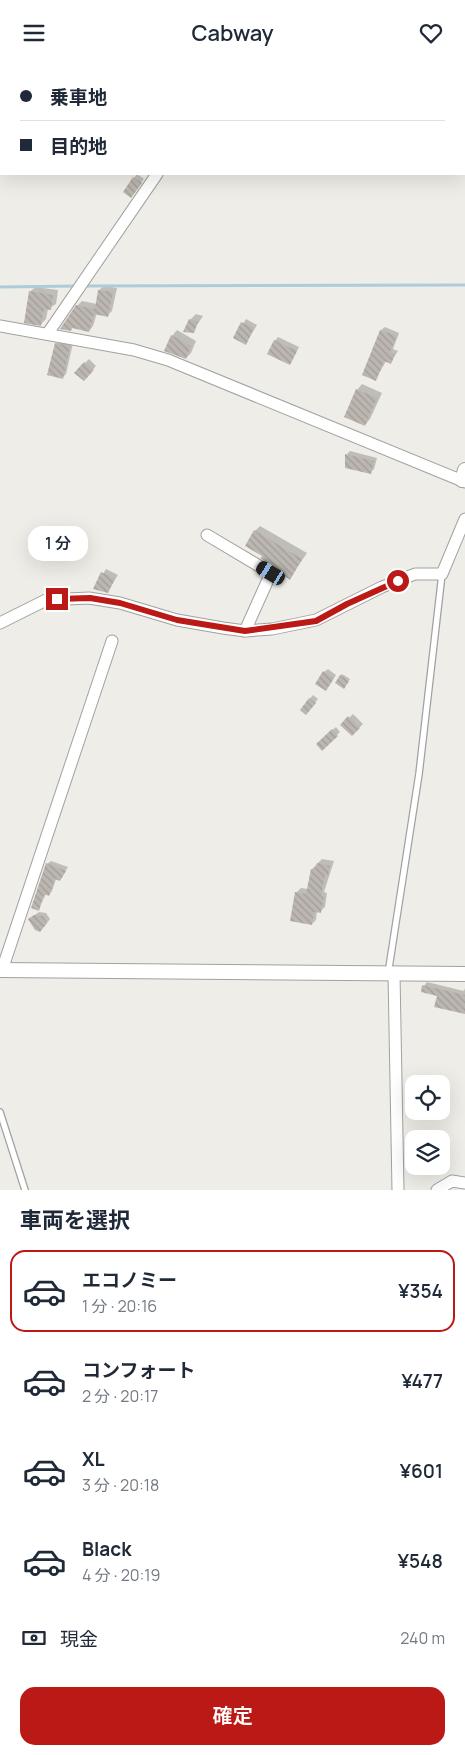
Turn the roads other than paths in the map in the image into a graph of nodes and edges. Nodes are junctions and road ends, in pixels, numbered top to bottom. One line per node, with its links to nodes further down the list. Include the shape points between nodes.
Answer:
1 (156, 175): 3 (street)
2 (0, 326): 3 (street)
3 (48, 333): 4 (street, via 168,360)
4 (464, 478)
5 (465, 519): 7 (street)
6 (207, 535): 9 (street, via 271,573)
7 (442, 573): 9 (street, via 415,574 316,621); 12 (lane, via 419,774)
8 (0, 623): 9 (street, via 46,600 90,598 120,603 177,620)
9 (245, 631)
10 (112, 641): 11 (street)
11 (1, 970): 12 (street)
12 (391, 974): 13 (street); 17 (street)
13 (465, 974)
14 (0, 1112): 16 (lane)
15 (465, 1183): 18 (street, via 452,1181)
16 (25, 1190)
17 (398, 1190)
18 (437, 1190)

